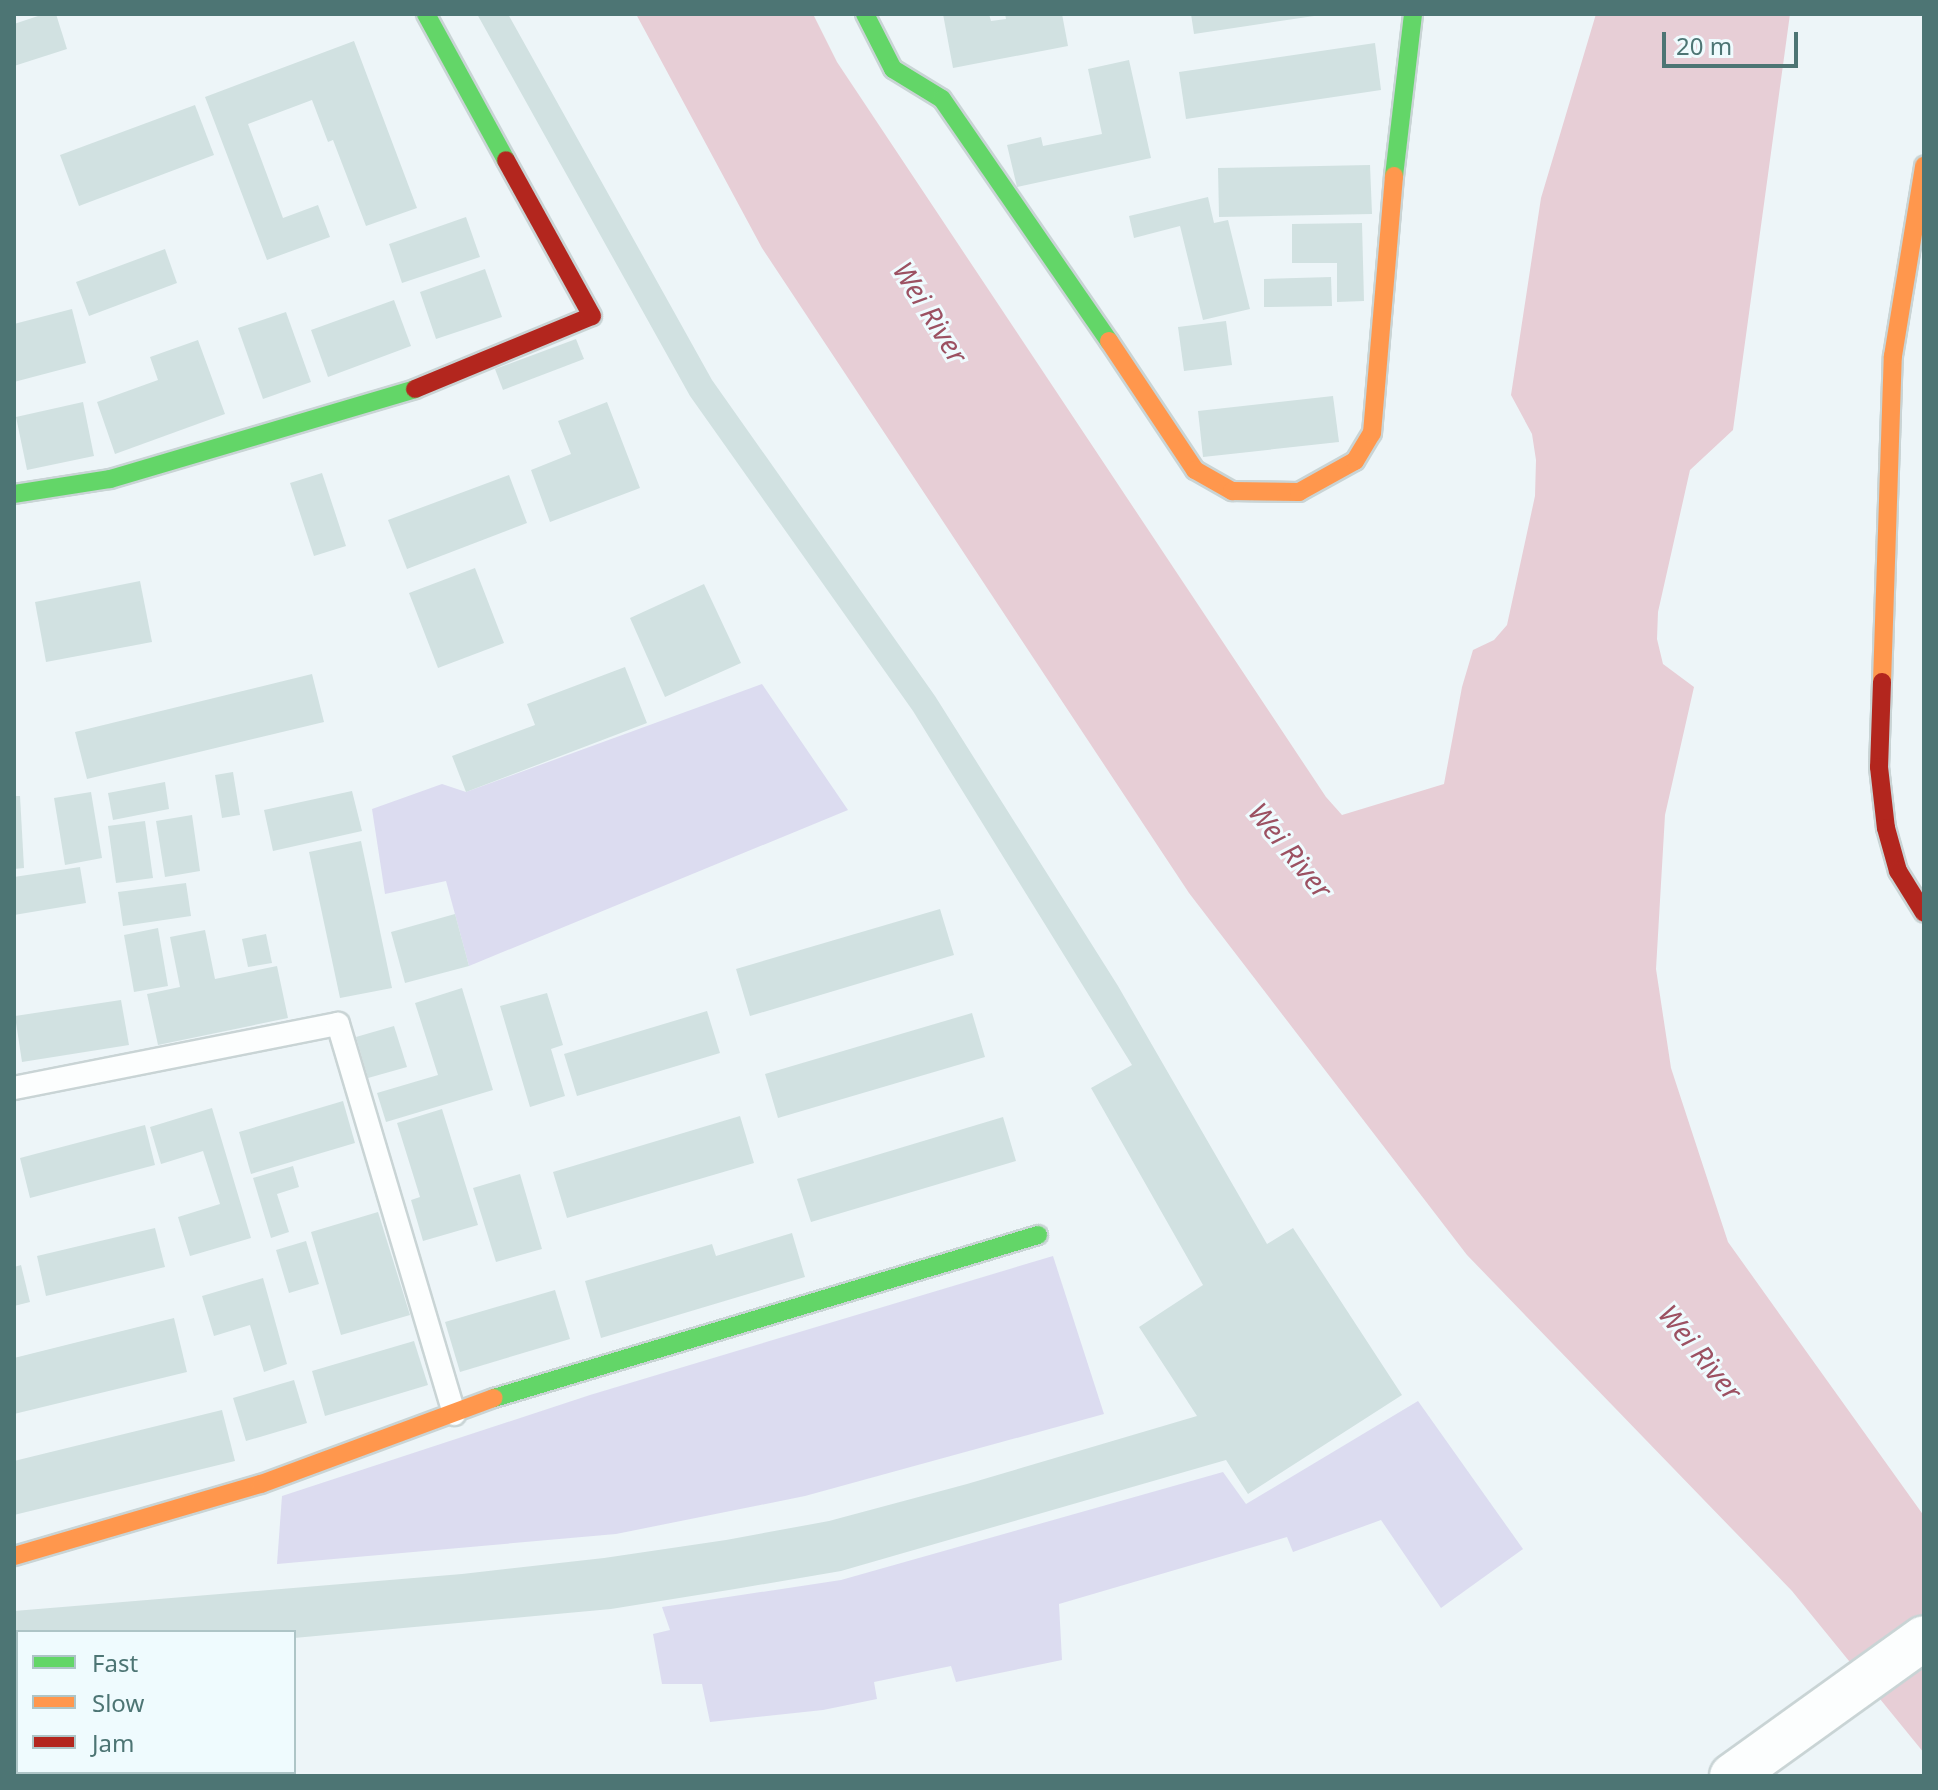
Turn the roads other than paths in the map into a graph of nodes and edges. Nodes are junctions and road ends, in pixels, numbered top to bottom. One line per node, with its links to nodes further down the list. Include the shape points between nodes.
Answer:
1 (426, 14): 5 (street, via 592,316 399,396 110,479)
2 (865, 14): 3 (street, via 893,69 942,99 1195,470 1232,491 1299,492 1355,461 1372,433)
3 (1413, 14)
4 (1924, 166): 6 (street, via 1893,356 1879,767 1886,828 1898,871)
5 (14, 494)
6 (1924, 913)
7 (14, 1088): 9 (lane, via 338,1024)
8 (1038, 1235): 9 (street)
9 (454, 1414): 10 (street, via 261,1484)
10 (14, 1556)
11 (1924, 1638): 12 (street)
12 (1732, 1776)

